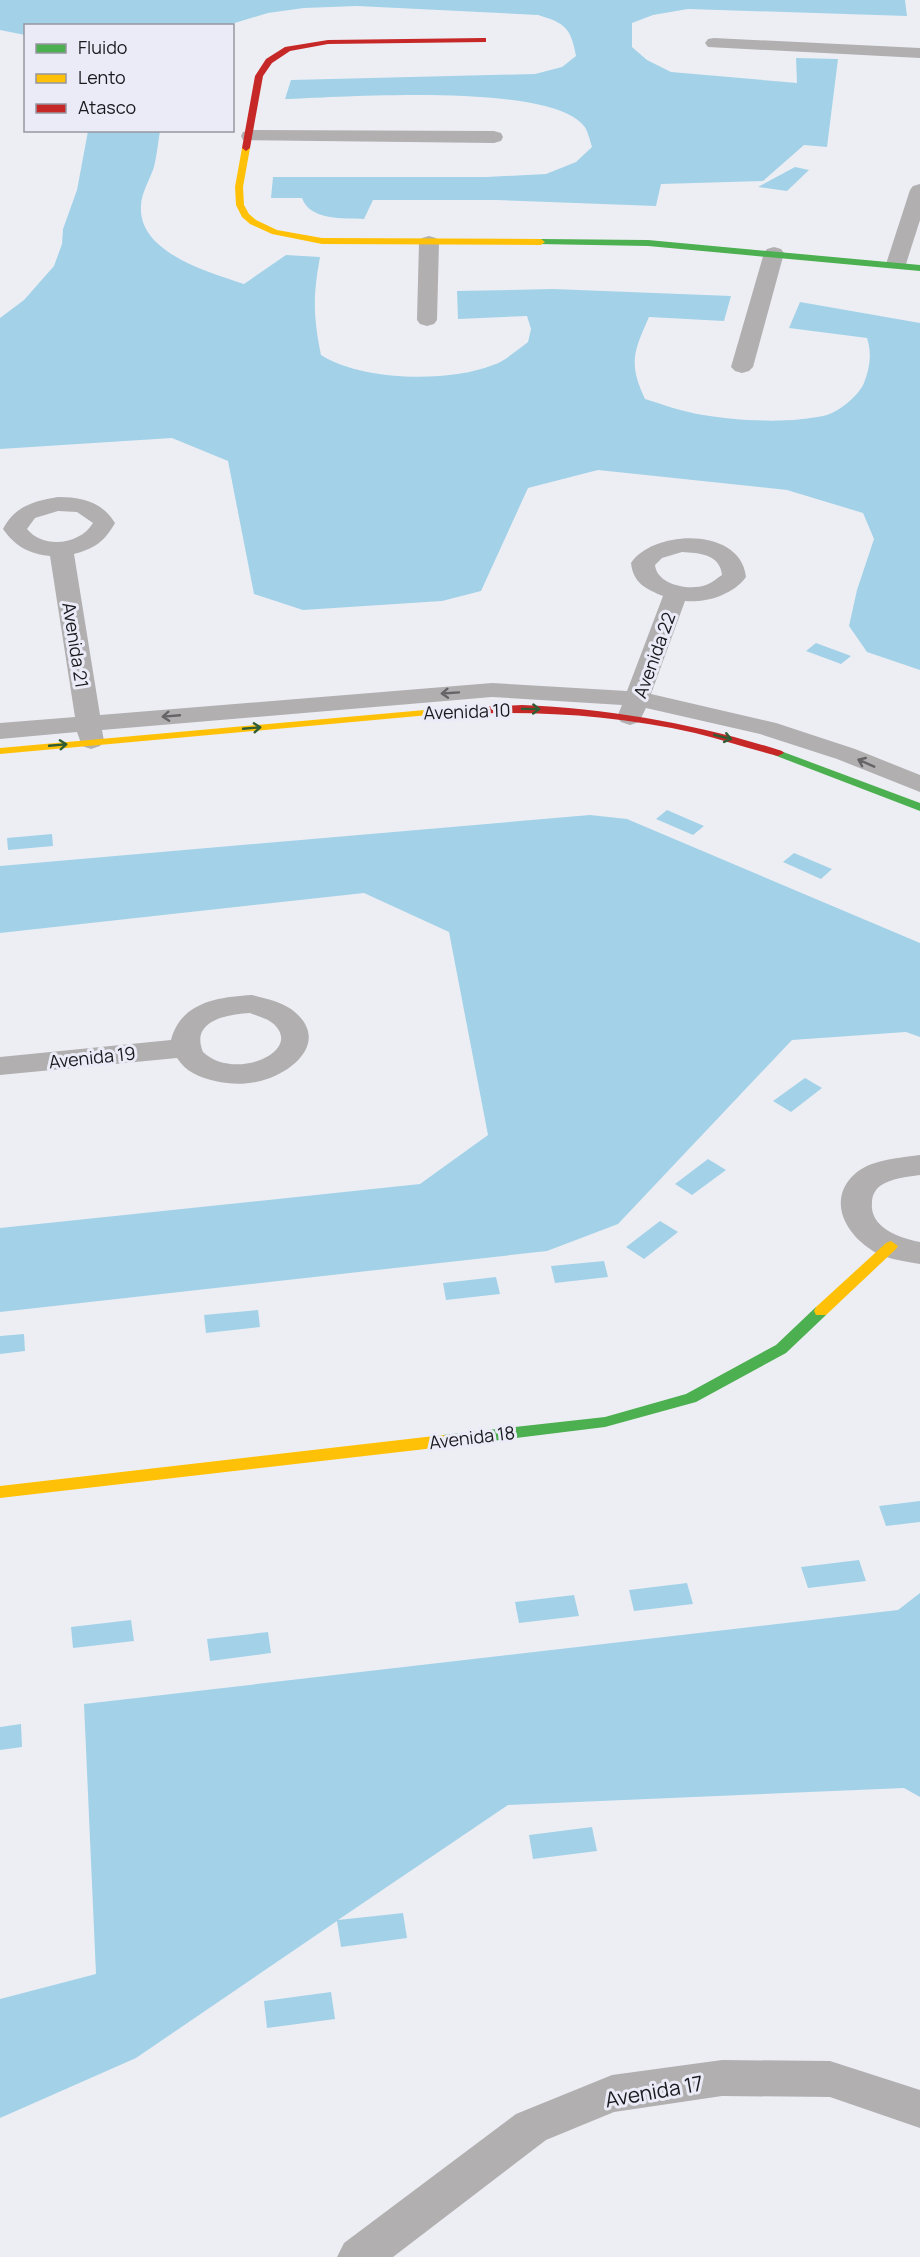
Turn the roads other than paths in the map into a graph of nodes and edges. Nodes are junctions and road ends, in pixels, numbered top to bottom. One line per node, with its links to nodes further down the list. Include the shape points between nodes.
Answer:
1 (483, 40): 4 (street, via 328,42 288,49 269,61 259,76)
2 (714, 43): 3 (street)
3 (920, 53)
4 (250, 136): 5 (street); 7 (street, via 239,187 239,205 248,220 279,234 322,241)
5 (494, 137)
6 (920, 190): 9 (street)
7 (429, 242): 8 (street, via 648,243); 11 (street)
8 (774, 253): 9 (street); 12 (street)
9 (896, 264): 10 (street)
10 (919, 265)
11 (427, 320)
12 (742, 367)
13 (61, 548): 17 (street, Avenida 21)
14 (676, 593): 15 (street, Avenida 22)
15 (634, 708): 17 (street, Avenida 10, via 545,691 492,690); 19 (street, Avenida 10, one-way to 15, via 767,728); 20 (street, Avenida 10, one-way to 20, via 815,765)
16 (0, 731): 17 (street, Avenida 10)
17 (89, 733): 18 (street, Avenida 10, one-way to 17)
18 (0, 751)
19 (920, 784)
20 (920, 807)
21 (185, 1048): 22 (street, Avenida 19)
22 (0, 1066)
23 (920, 1165): 24 (street, Avenida 18, via 876,1172 861,1185 854,1201 857,1218 871,1234)
24 (905, 1250): 25 (street, Avenida 18, via 781,1349 691,1398 605,1422)
25 (0, 1492)
26 (920, 2109): 27 (street, Avenida 17, via 830,2079 722,2079 612,2094 531,2127)
27 (359, 2257)

